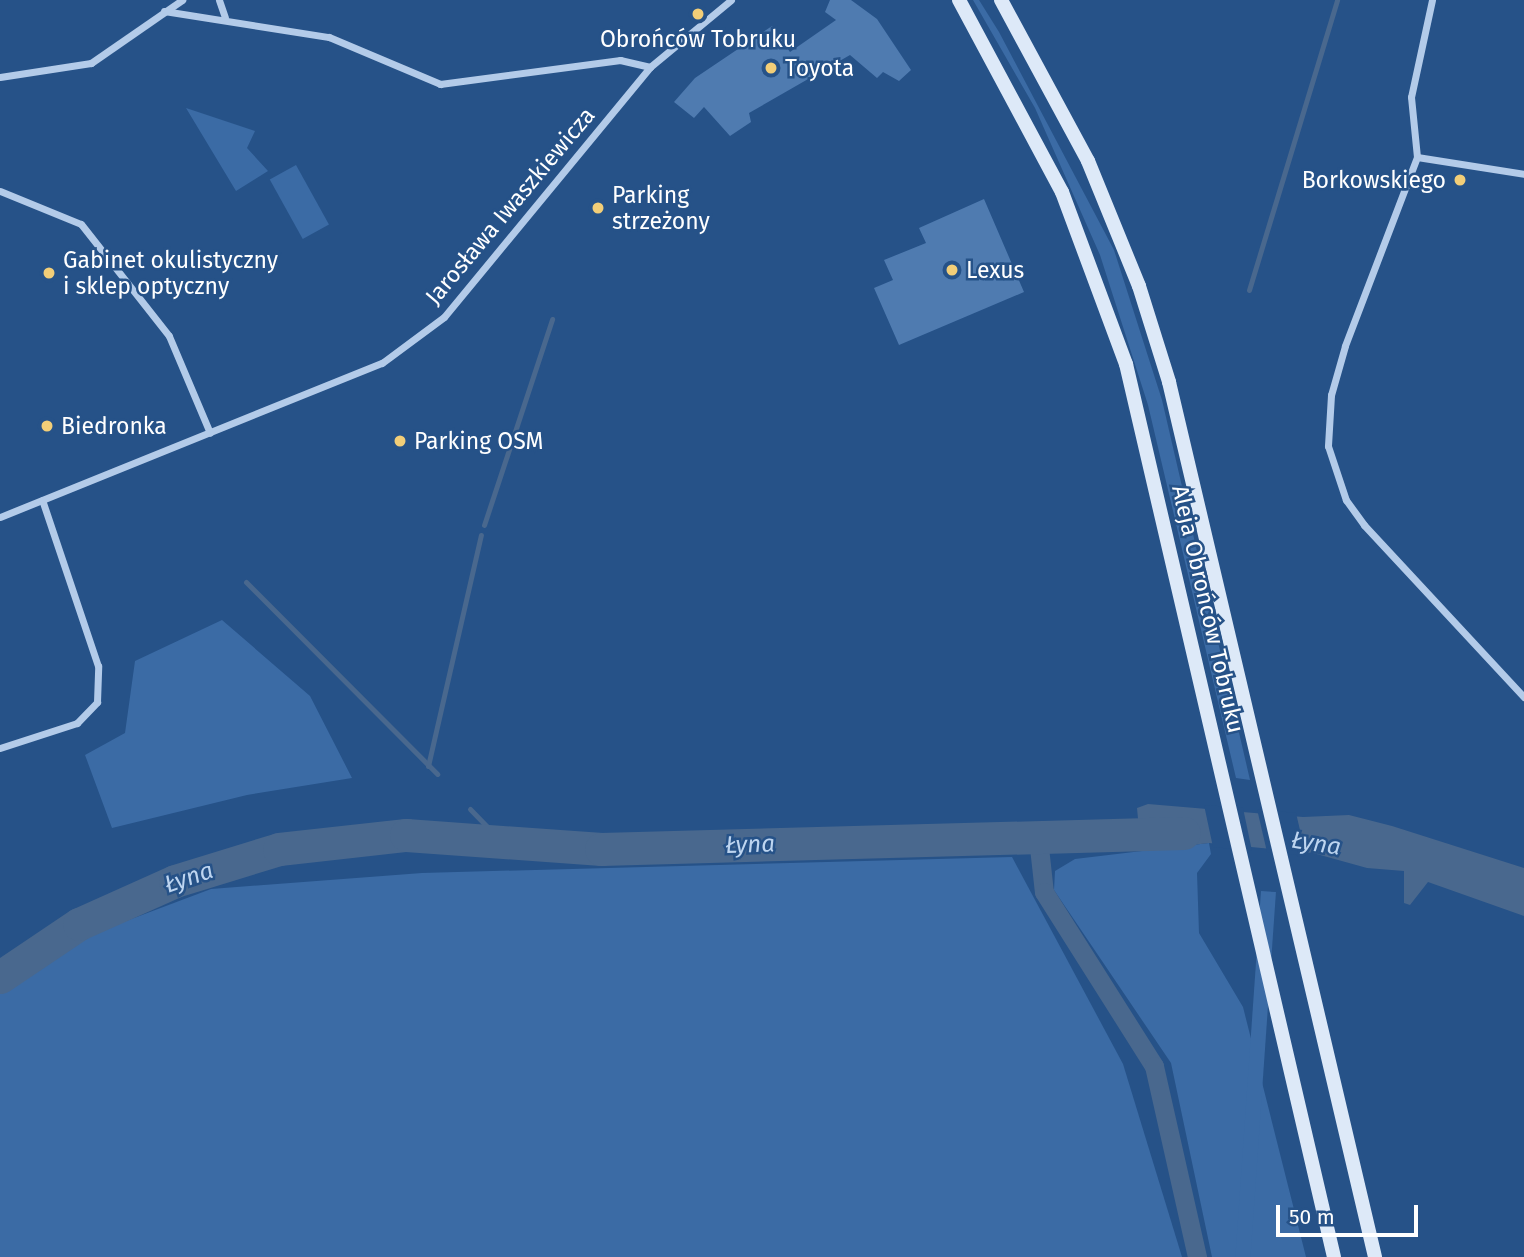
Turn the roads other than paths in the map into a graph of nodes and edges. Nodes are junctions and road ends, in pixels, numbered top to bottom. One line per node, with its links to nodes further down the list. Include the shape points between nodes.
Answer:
1 (182, 0): 7 (street)
2 (219, 0): 8 (street)
3 (731, 0): 9 (street, Jarosława Iwaszkiewicza)
4 (959, 0): 19 (main road, Aleja Obrońców Tobruku, via 1030,125 1103,294 1139,415)
5 (1001, 0): 20 (main road, Aleja Obrońców Tobruku, via 1088,161 1139,286 1169,382)
6 (1432, 0): 11 (street, via 1411,97)
7 (164, 11): 8 (street); 10 (street, via 91,63)
8 (225, 17): 9 (street, via 329,37 440,84 620,60)
9 (650, 67): 14 (street, Jarosława Iwaszkiewicza, via 444,317 382,363)
10 (0, 77)
11 (1417, 157): 12 (street); 17 (street, via 1338,370 1328,426 1330,460 1346,500 1364,525)
12 (1524, 174)
13 (0, 191): 14 (street, via 81,224 169,336)
14 (210, 433): 15 (street, Jarosława Iwaszkiewicza)
15 (42, 500): 16 (street, Jarosława Iwaszkiewicza); 18 (street, via 98,666 97,702 77,723)
16 (0, 517)
17 (1524, 697)
18 (0, 748)
19 (1334, 1257)
20 (1375, 1257)

